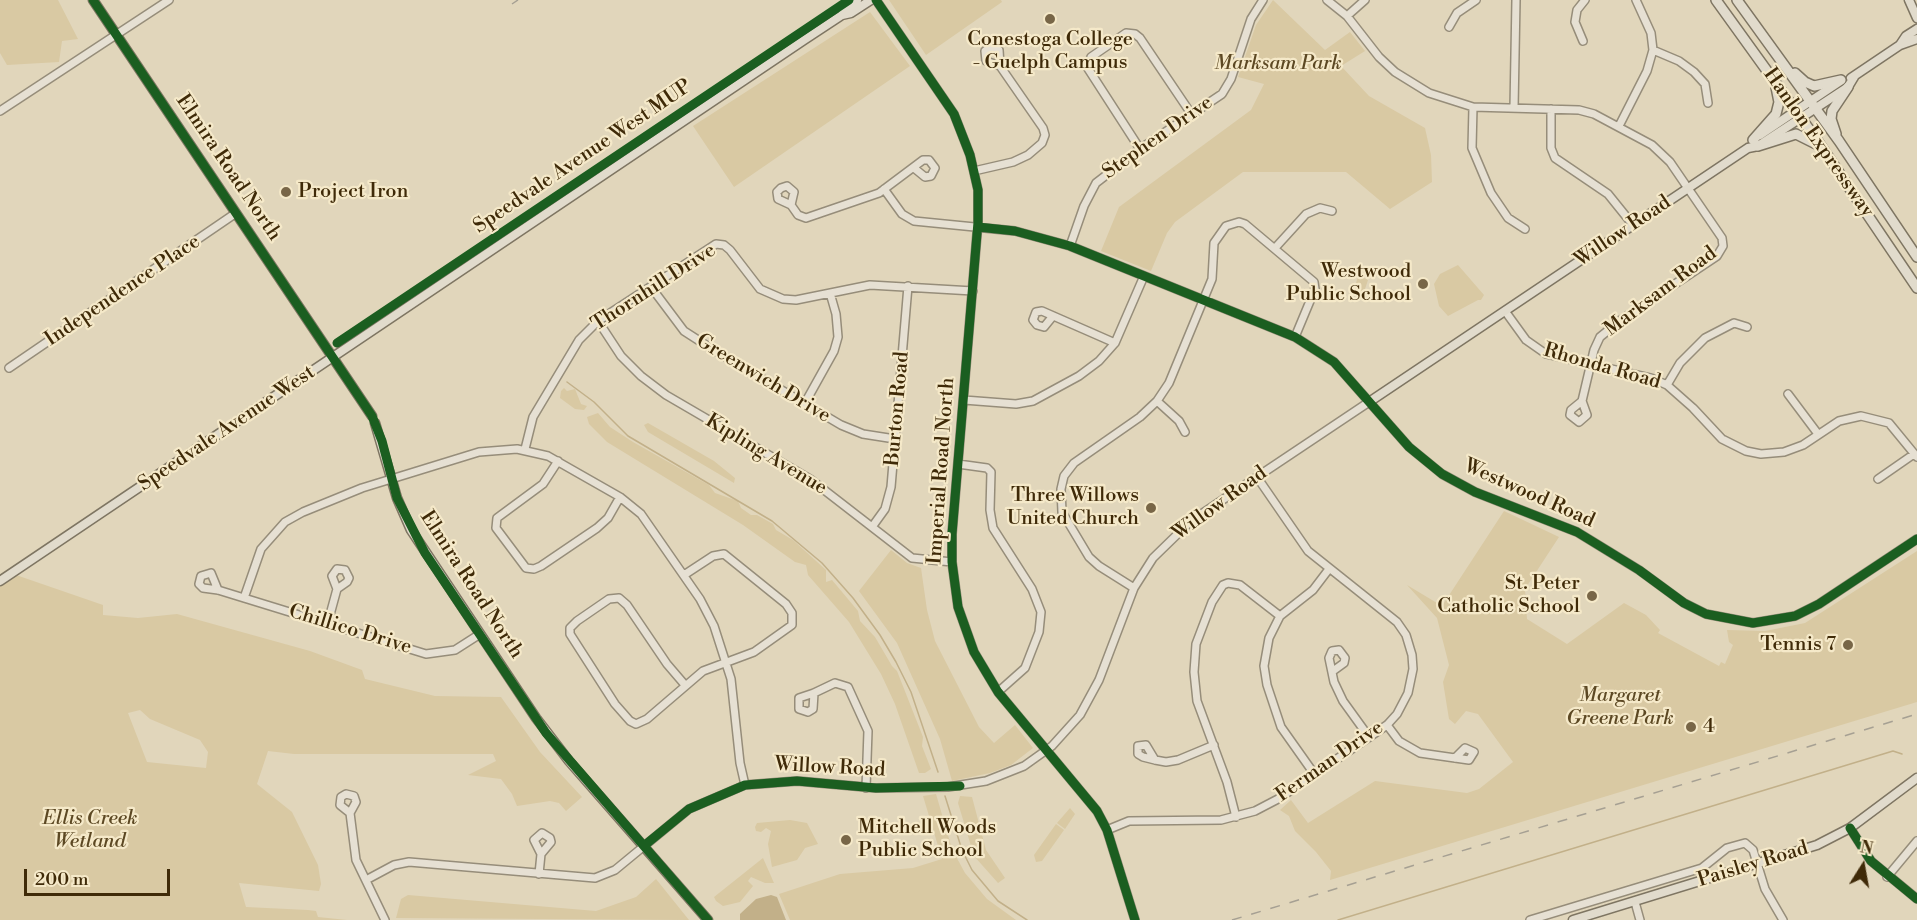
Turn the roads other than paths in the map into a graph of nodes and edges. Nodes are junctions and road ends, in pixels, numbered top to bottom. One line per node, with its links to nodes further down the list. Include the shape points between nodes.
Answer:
1 (93, 0): 22 (main road, Elmira Road North)
2 (169, 0): 22 (street)
3 (857, 0): 17 (main road, Speedvale Avenue West)
4 (872, 0): 17 (main road, Speedvale Avenue West)
5 (876, 0): 47 (street, Imperial Road North, via 954,114)
6 (1263, 0): 40 (street, Stephen Drive, via 1251,19 1227,87)
7 (1327, 0): 18 (street, Marksam Road)
8 (1365, 0): 18 (street)
9 (1476, 0): 20 (street, via 1457,13)
10 (1516, 0): 36 (street)
11 (1585, 0): 24 (street, via 1577,10 1575,22)
12 (1636, 0): 26 (street, via 1652,33)
13 (1716, 0): 30 (highway, Hanlon Expressway)
14 (1737, 0): 27 (highway, Hanlon Expressway)
15 (1910, 0): 16 (main road); 19 (main road)
16 (1917, 4)
17 (842, 15): 72 (main road, Speedvale Avenue West)
18 (1347, 16): 35 (street, Marksam Road, via 1379,57 1403,78 1428,93)
19 (1917, 18)
20 (1449, 27)
21 (1917, 28): 25 (main road, Willow Road)
22 (117, 35): 38 (street); 52 (main road, Elmira Road North)
23 (1917, 39): 25 (main road, Willow Road)
24 (1583, 40)
25 (1900, 45): 29 (main road, Willow Road)
26 (1653, 50): 33 (street, via 1680,61 1694,72 1705,84); 41 (street, via 1647,71)
27 (1779, 58): 31 (highway, via 1814,86); 34 (highway, Hanlon Expressway)
28 (1000, 66): 47 (street, via 1045,135 1028,155)
29 (1854, 77): 31 (main road, Willow Road); 32 (main road, Willow Road)
30 (1773, 79): 39 (highway, Hanlon Expressway); 43 (highway, via 1779,107)
31 (1841, 80): 34 (main road, Willow Road)
32 (1848, 87): 34 (main road, Willow Road); 42 (highway, via 1832,111)
33 (1708, 103)
34 (1813, 105): 39 (main road, Willow Road); 42 (highway, Hanlon Expressway)
35 (1473, 106): 36 (street, Marksam Road); 55 (street, via 1472,148 1491,193 1508,218)
36 (1514, 108): 37 (street, Marksam Road)
37 (1551, 109): 41 (street, Marksam Road, via 1580,110); 53 (street, via 1551,148 1555,158 1608,194)
38 (0, 111)
39 (1798, 114): 43 (main road, Willow Road); 45 (highway, Hanlon Expressway)
40 (1192, 115): 44 (street, Stephen Drive); 44 (street, via 1138,36 1126,33 1091,57 1088,72)
41 (1618, 126): 48 (street, Marksam Road, via 1662,152)
42 (1839, 141): 58 (highway, Hanlon Expressway)
43 (1753, 145): 45 (highway, via 1796,134 1810,139); 48 (main road, Willow Road)
44 (1140, 149): 56 (street, Stephen Drive, via 1092,188)
45 (1823, 151): 62 (highway, Hanlon Expressway)
46 (914, 168): 49 (street)
47 (974, 171): 54 (street, Imperial Road North)
48 (1689, 188): 53 (main road, Willow Road); 73 (street, Marksam Road, via 1722,238 1721,252 1610,327 1600,337)
49 (884, 189): 50 (street, via 806,218); 54 (street, Westwood Road, via 902,214 914,221)
50 (791, 205)
51 (1332, 211): 57 (street, via 1320,208 1306,214)
52 (236, 213): 72 (main road, Elmira Road North); 74 (street, Independence Place)
53 (1633, 225): 66 (main road, Willow Road)
54 (978, 227): 56 (street, Westwood Road, via 1016,231); 63 (street, Imperial Road North)
55 (1525, 229)
56 (1070, 246): 59 (street, Westwood Road)
57 (1275, 248): 65 (street, via 1245,224 1226,226 1212,250 1212,279); 70 (street, via 1314,282 1315,289)
58 (1917, 257)
59 (1144, 276): 65 (street, Westwood Road); 71 (street)
60 (908, 286): 63 (street, Thornhill Drive); 64 (street, Thornhill Drive, via 850,287); 84 (street, Burton Road)
61 (651, 287): 64 (street, Thornhill Drive, via 716,244 724,244 752,282 769,294 796,300); 68 (street, Thornhill Drive); 81 (street, Greenwich Drive, via 684,331)
62 (1917, 288)
63 (972, 291): 77 (street, Imperial Road North)
64 (830, 293): 81 (street, via 838,337)
65 (1204, 300): 70 (street, Westwood Road); 78 (street, via 1169,383)
66 (1505, 311): 73 (street, Rhonda Road, via 1535,348); 80 (main road, Willow Road)
67 (1053, 316): 71 (street)
68 (598, 321): 85 (street, Thornhill Drive, via 579,340 538,409); 93 (street, Kipling Avenue, via 621,356 666,395 810,479)
69 (1747, 327): 75 (street, via 1734,323 1705,338 1680,363)
70 (1295, 337): 80 (street, Westwood Road, via 1334,362)
71 (1115, 343): 77 (street, via 1100,361 1079,376 1033,401 1016,404)
72 (332, 357): 91 (main road, Elmira Road North, via 374,420); 98 (main road, Speedvale Avenue West)
73 (1590, 366): 75 (street, Rhonda Road); 79 (street, Marksam Road)
74 (9, 368)
75 (1667, 385): 83 (street, Rhonda Road, via 1722,439 1746,451 1784,452)
76 (1788, 394): 83 (street)
77 (964, 400): 88 (street, Imperial Road North)
78 (1157, 401): 82 (street); 99 (street, via 1074,463 1064,476 1061,489 1062,512 1089,557)
79 (1582, 401)
80 (1369, 402): 89 (street, Willow Road); 94 (street, Westwood Road, via 1409,447 1442,474 1475,492 1577,532 1684,603 1722,619 1753,623 1794,616 1819,604)
81 (805, 404): 84 (street, Greenwich Drive, via 853,431)
82 (1185, 432)
83 (1818, 434): 86 (street, Rhonda Road, via 1839,421 1870,417 1895,428)
84 (895, 439): 93 (street, Burton Road, via 890,495)
85 (525, 449): 87 (street); 91 (street, via 479,452)
86 (1916, 455): 90 (street)
87 (558, 461): 92 (street); 92 (street, via 543,484 497,518 496,528 526,568 541,566 597,528)
88 (958, 464): 95 (street, Imperial Road North); 109 (street, via 991,472 993,528 1032,589 1041,612 1039,632 1026,668)
89 (1257, 477): 96 (street, Ferman Drive, via 1302,542); 99 (street, Willow Road, via 1177,533 1153,558)
90 (1878, 479)
91 (393, 480): 102 (street, via 352,492 285,522 261,549); 105 (main road, Elmira Road North, via 411,530)
92 (620, 497): 97 (street, via 641,514)
93 (872, 527): 95 (street, Kipling Avenue, via 912,558)
94 (1917, 539)
95 (952, 562): 109 (street, Imperial Road North, via 958,607 966,631)
96 (1329, 569): 103 (street, via 1313,590); 111 (street, Ferman Drive, via 1387,611 1409,645 1411,683 1403,704)
97 (684, 575): 106 (street, via 714,626); 106 (street, via 713,556 724,554 786,604 792,614 792,625 786,630 754,652)
98 (0, 581)
99 (1134, 588): 114 (street, Willow Road, via 1091,698 1069,729)
100 (337, 589): 104 (street)
101 (218, 590): 102 (street, Chillico Drive)
102 (244, 598): 104 (street, Chillico Drive)
103 (1280, 616): 113 (street, via 1233,582 1223,585 1212,602 1198,638 1194,672 1197,701); 117 (street, via 1265,653 1267,686 1281,727)
104 (327, 622): 105 (street, Chillico Drive, via 426,654 455,650)
105 (480, 634): 126 (main road, Elmira Road North, via 546,733)
106 (727, 663): 108 (street, via 703,671); 119 (street)
107 (1333, 671): 112 (street, via 1343,701)
108 (685, 685): 108 (street, via 642,723 630,721 572,642 570,628 609,599 619,598)
109 (998, 692): 114 (street, Imperial Road North)
110 (814, 693): 120 (street, via 835,683 848,687 868,731)
111 (1386, 725): 112 (street, Ferman Drive); 115 (street, via 1413,750)
112 (1369, 737): 117 (street, Ferman Drive)
113 (1214, 745): 116 (street, via 1178,760); 122 (street)
114 (1047, 750): 120 (street, Willow Road, via 1016,770 979,782 928,788); 124 (street, Imperial Road North, via 1091,802)
115 (1455, 758)
116 (1155, 760)
117 (1315, 775): 122 (street, Ferman Drive, via 1267,806)
118 (1917, 778): 123 (main road, Paisley Road)
119 (745, 786): 120 (street, Willow Road, via 797,781); 126 (street, Willow Road, via 688,809)
120 (866, 788)
121 (351, 813): 131 (street, via 355,854)
122 (1236, 817): 124 (street, Ferman Drive, via 1129,821)
123 (1850, 828): 128 (main road, Paisley Road, via 1817,845); 130 (street, via 1862,850)
124 (1107, 830): 138 (street, Imperial Road North)
125 (1917, 841): 130 (street)
126 (645, 845): 129 (street, Willow Road, via 615,870 595,878); 137 (main road, Elmira Road North)
127 (541, 854): 129 (street)
128 (1757, 864): 133 (main road, Paisley Road); 139 (street, via 1750,846 1737,844 1702,868); 142 (street, via 1765,890)
129 (539, 874): 131 (street, Willow Road, via 409,862 394,865)
130 (1887, 877): 132 (street)
131 (366, 880): 134 (street)
132 (1917, 899)
133 (1635, 902): 140 (main road, Paisley Road); 141 (street)
134 (381, 907): 135 (street); 136 (street)
135 (385, 920)
136 (391, 920)
137 (708, 920)
138 (1135, 920)
139 (1530, 920)
140 (1573, 920)
141 (1640, 920)
142 (1783, 920)

